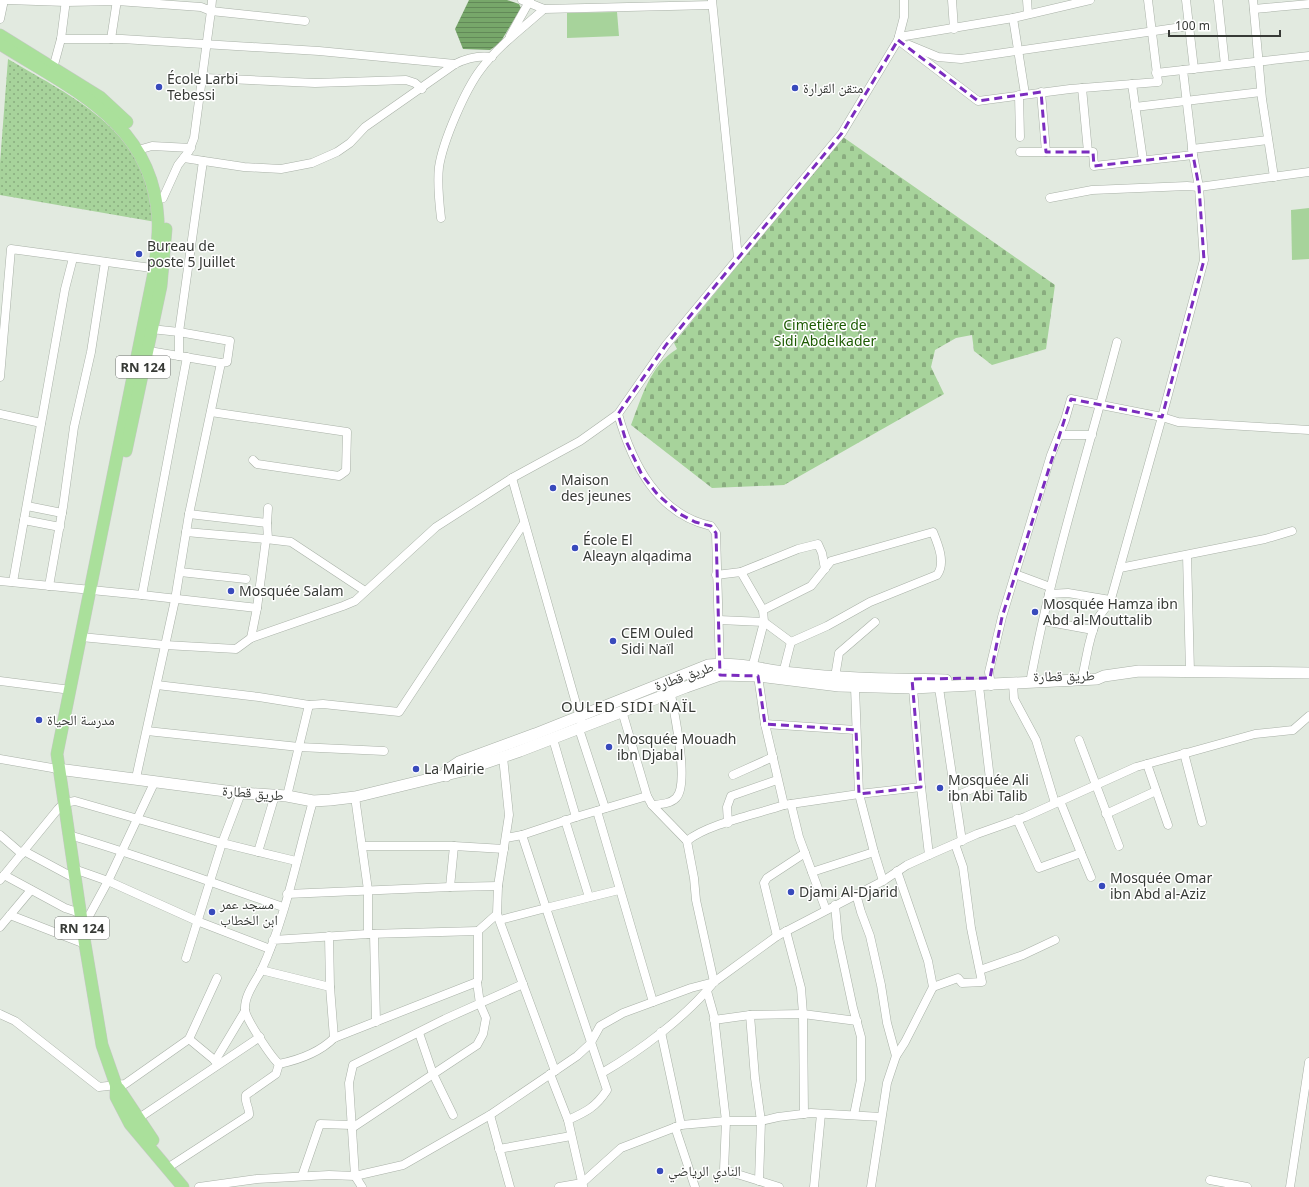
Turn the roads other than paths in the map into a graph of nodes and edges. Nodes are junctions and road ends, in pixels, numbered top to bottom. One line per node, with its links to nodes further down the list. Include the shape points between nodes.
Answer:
1 (212, 0): 24 (street)
2 (567, 0): 21 (street)
3 (904, 0): 33 (street)
4 (952, 0): 30 (street)
5 (1027, 0): 25 (street)
6 (1090, 0): 25 (street)
7 (1148, 0): 31 (street)
8 (1186, 0): 29 (street)
9 (1218, 0): 44 (street)
10 (1253, 0): 23 (street)
11 (66, 1): 12 (street); 15 (street); 34 (street)
12 (117, 1): 24 (street, via 201,7); 35 (street)
13 (527, 1): 22 (street); 36 (street)
14 (712, 2): 17 (street); 76 (street)
15 (3, 3): 27 (street)
16 (639, 3): 17 (street); 19 (street)
17 (667, 3)
18 (584, 4): 19 (street); 21 (street)
19 (612, 4)
20 (1309, 4): 23 (street)
21 (574, 8): 22 (street)
22 (544, 9): 36 (street)
23 (1254, 9): 42 (street)
24 (211, 11): 28 (street); 38 (street)
25 (1028, 14): 26 (street)
26 (1013, 18): 30 (street); 39 (street)
27 (0, 19)
28 (305, 21)
29 (1189, 26): 31 (street); 45 (street)
30 (954, 29): 33 (street)
31 (1152, 30): 39 (street); 48 (street)
32 (0, 35): 47 (main road, RN 124)
33 (899, 38): 39 (street, via 938,57 961,59); 55 (street, via 978,102); 76 (street, via 842,133)
34 (61, 39): 35 (street); 47 (street)
35 (111, 39): 38 (street)
36 (507, 41): 41 (street)
37 (0, 44): 47 (main road, RN 124)
38 (207, 46): 43 (street, via 319,51); 49 (street)
39 (1019, 51): 55 (street)
40 (1309, 56): 42 (street)
41 (492, 57): 43 (street, via 467,58); 74 (street, via 480,69 468,90 443,153 439,166 438,192)
42 (1259, 61): 44 (street); 54 (street)
43 (455, 64): 52 (street)
44 (1225, 65): 45 (street)
45 (1194, 69): 46 (street)
46 (1183, 70): 48 (street); 56 (street)
47 (52, 72): 60 (main road, RN 124, via 90,89 110,105 129,124)
48 (1156, 73): 50 (street, via 1158,82)
49 (204, 78): 52 (street, via 315,83 393,79 415,83); 61 (street)
50 (1132, 84): 51 (street); 57 (street)
51 (1082, 88): 53 (street); 64 (street)
52 (422, 89): 68 (street, via 365,127 337,152 312,162 281,169 244,168)
53 (1041, 92): 55 (street); 63 (street)
54 (1262, 92): 56 (street); 59 (street)
55 (1022, 94): 58 (street)
56 (1186, 99): 57 (street); 65 (street)
57 (1135, 107): 67 (street)
58 (1020, 136)
59 (1268, 140): 65 (street); 70 (street)
60 (141, 148): 61 (street); 72 (main road, RN 124, via 158,176); 78 (main road, RN 124, via 156,199)
61 (191, 148): 66 (street)
62 (1020, 152): 63 (street)
63 (1046, 152): 64 (street)
64 (1088, 152): 67 (street, via 1093,152 1094,166)
65 (1192, 152): 67 (street); 71 (street)
66 (184, 158): 68 (street); 72 (street, via 178,165)
67 (1143, 160)
68 (203, 161): 80 (street)
69 (1309, 172): 70 (street)
70 (1274, 177): 71 (street)
71 (1200, 187): 73 (street, via 1092,190); 91 (street, via 1204,260)
72 (163, 198): 78 (main road, RN 124, via 166,232)
73 (1050, 198)
74 (441, 218)
75 (73, 258): 77 (street); 86 (street, via 10,249); 92 (street)
76 (738, 258): 90 (street, via 666,345)
77 (105, 262): 78 (street); 100 (street, via 91,352 74,427)
78 (159, 270): 79 (main road, RN 124); 82 (main road, RN 124)
79 (152, 329): 80 (street); 82 (main road, RN 124)
80 (180, 332): 83 (street); 85 (street, via 230,341 227,362)
81 (1117, 342): 87 (street)
82 (142, 350): 83 (street); 120 (main road, RN 124)
83 (178, 356): 84 (street)
84 (187, 357): 85 (street); 123 (street)
85 (221, 363): 88 (street)
86 (0, 377)
87 (1101, 405): 91 (street); 94 (street, via 1071,399); 95 (street)
88 (211, 412): 96 (street, via 347,432 346,471 339,476 257,464); 101 (street)
89 (0, 414): 92 (street)
90 (618, 414): 97 (street, via 580,441); 115 (street, via 626,441 642,476 658,495 680,514 695,522 711,526 716,534)
91 (1162, 417): 93 (street, via 1178,422); 110 (street)
92 (41, 423): 98 (street)
93 (1309, 430)
94 (1059, 434): 95 (street); 114 (street)
95 (1092, 436): 122 (street, via 1067,519)
96 (253, 460)
97 (512, 478): 104 (street); 121 (street, via 436,527)
98 (27, 506): 100 (street); 102 (street)
99 (268, 508): 103 (street)
100 (62, 512): 105 (street)
101 (189, 514): 103 (street); 107 (street)
102 (24, 520): 105 (street); 118 (street)
103 (267, 523): 108 (street)
104 (524, 523): 156 (street, via 399,712 323,704); 158 (street)
105 (60, 527): 119 (street)
106 (1292, 531): 109 (street)
107 (186, 532): 108 (street); 112 (street)
108 (267, 539): 121 (street, via 291,542); 126 (street)
109 (1187, 555): 110 (street); 138 (street)
110 (1120, 568): 125 (street)
111 (825, 569): 113 (street, via 818,544); 127 (street, via 811,586); 135 (street, via 831,561 933,532 940,549 940,571 937,575 870,602)
112 (180, 572): 116 (street); 124 (street)
113 (741, 572): 115 (street); 127 (street)
114 (1015, 574): 122 (street); 147 (street, via 995,644 989,672)
115 (716, 575): 128 (street)
116 (246, 579)
117 (0, 581): 118 (street)
118 (13, 582): 119 (street)
119 (49, 586): 120 (street)
120 (94, 591): 123 (street); 133 (main road, RN 124)
121 (365, 591): 134 (street, via 355,601 343,606)
122 (1050, 591): 125 (street); 129 (street)
123 (142, 595): 124 (street)
124 (175, 600): 126 (street); 136 (street)
125 (1110, 600): 132 (street)
126 (257, 608): 134 (street)
127 (763, 610): 130 (street)
128 (719, 620): 130 (street); 137 (street)
129 (1044, 621): 132 (street); 144 (street)
130 (764, 622): 135 (street); 139 (street)
131 (875, 622): 146 (street, via 839,653 836,671)
132 (1093, 630): 143 (street)
133 (85, 637): 136 (street); 154 (main road, RN 124); 173 (main road, RN 124, via 65,753)
134 (251, 638): 136 (street, via 236,649)
135 (791, 642): 142 (street)
136 (165, 645): 149 (street)
137 (720, 664): 139 (main road, طريق قطارة); 141 (street); 158 (main road, طريق قطارة, via 701,668)
138 (1190, 672): 140 (main road, طريق قطارة); 143 (main road, طريق قطارة, via 1139,672 1104,676 1096,674)
139 (754, 673): 141 (main road, طريق قطارة); 142 (main road, طريق قطارة); 160 (street)
140 (1309, 674)
141 (720, 675): 155 (main road, طريق قطارة)
142 (783, 676): 146 (main road, طريق قطارة)
143 (1084, 677): 144 (main road, طريق قطارة)
144 (1030, 680): 147 (main road, طريق قطارة); 148 (main road, طريق قطارة)
145 (0, 681): 154 (street)
146 (838, 681): 147 (main road, طريق قطارة); 151 (main road, طريق قطارة)
147 (990, 682): 148 (main road, طريق قطارة); 150 (main road, طريق قطارة)
148 (1013, 684): 190 (street, via 1014,699 1036,740)
149 (157, 686): 156 (street); 163 (street)
150 (979, 686): 153 (main road, طريق قطارة); 187 (street, via 990,779)
151 (856, 687): 152 (main road, طريق قطارة); 162 (street)
152 (912, 688): 153 (main road, طريق قطارة); 180 (street)
153 (940, 688): 187 (street)
154 (70, 690): 173 (main road, RN 124, via 58,751)
155 (671, 694): 157 (main road, طريق قطارة); 193 (street, via 681,759 680,790 676,798 667,804)
156 (309, 705): 166 (street)
157 (622, 711): 161 (main road, طريق قطارة); 186 (street)
158 (579, 716): 161 (street); 175 (main road, طريق قطارة, via 459,762 447,770)
159 (1309, 716): 168 (street, via 1293,730 1255,734)
160 (766, 724): 162 (street); 170 (street)
161 (581, 728): 164 (main road, طريق قطارة); 194 (street)
162 (856, 730): 183 (street)
163 (147, 731): 166 (street); 176 (street)
164 (553, 739): 169 (main road, طريق قطارة); 196 (street)
165 (1079, 740): 179 (street)
166 (299, 747): 167 (street); 185 (street)
167 (384, 751)
168 (1184, 753): 172 (street); 200 (street)
169 (503, 757): 175 (main road, طريق قطارة); 206 (street, via 509,804)
170 (773, 757): 174 (street); 177 (street)
171 (0, 759): 173 (street)
172 (1147, 764): 179 (street); 181 (street)
173 (58, 769): 176 (main road, طريق قطارة); 191 (main road, RN 124)
174 (733, 775)
175 (446, 776): 188 (main road, طريق قطارة)
176 (136, 778): 178 (main road, طريق قطارة)
177 (777, 780): 192 (street); 201 (street, via 731,796 727,807)
178 (155, 781): 182 (main road, طريق قطارة); 197 (street)
179 (1095, 785): 190 (street); 195 (street)
180 (921, 787): 183 (street); 220 (street)
181 (1156, 791): 195 (street); 202 (street)
182 (241, 793): 184 (main road, طريق قطارة); 209 (street)
183 (859, 794): 192 (street); 217 (street)
184 (275, 795): 185 (main road, طريق قطارة); 216 (street)
185 (287, 796): 189 (main road, طريق قطارة)
186 (648, 796): 193 (street); 194 (street)
187 (956, 796): 208 (street)
188 (356, 797): 189 (main road, طريق قطارة); 210 (street)
189 (313, 801): 221 (street)
190 (1057, 802): 199 (street); 219 (street)
191 (64, 803): 197 (street, via 75,801); 204 (main road, RN 124); 215 (street)
192 (787, 804): 201 (street); 218 (street)
193 (652, 805): 207 (street)
194 (601, 810): 196 (street); 234 (street)
195 (1106, 814): 212 (street)
196 (576, 817): 198 (street)
197 (136, 820): 209 (street); 214 (street)
198 (566, 820): 205 (street); 237 (street)
199 (1018, 820): 208 (street); 219 (street, via 1039,868)
200 (1202, 822)
201 (728, 823): 207 (street, via 694,835)
202 (1168, 825)
203 (0, 835): 215 (street)
204 (69, 835): 214 (street); 224 (main road, RN 124)
205 (522, 835): 206 (street); 240 (street)
206 (506, 838): 213 (street)
207 (687, 841): 261 (street, via 696,900)
208 (959, 842): 220 (street); 258 (street, via 971,928)
209 (222, 843): 216 (street); 229 (street)
210 (364, 846): 211 (street); 233 (street)
211 (454, 846): 213 (street); 231 (street)
212 (1119, 846)
213 (504, 849): 230 (street)
214 (123, 850): 228 (street); 229 (street)
215 (23, 852): 224 (street); 225 (street)
216 (258, 852): 221 (street)
217 (874, 852): 223 (street); 227 (street)
218 (805, 853): 223 (street); 251 (street, via 766,878 764,883)
219 (1081, 853): 226 (street)
220 (929, 855): 222 (street)
221 (296, 861): 235 (street)
222 (897, 871): 227 (street); 264 (street, via 928,961)
223 (812, 872): 241 (street)
224 (75, 874): 228 (street); 242 (main road, RN 124)
225 (2, 877): 232 (street)
226 (1091, 877)
227 (883, 881): 236 (street)
228 (108, 882): 242 (street); 245 (street)
229 (210, 883): 239 (street); 245 (street)
230 (498, 886): 231 (street); 244 (street)
231 (450, 887): 233 (street)
232 (31, 890): 242 (street, via 65,908); 243 (street)
233 (368, 890): 235 (street); 249 (street)
234 (619, 890): 237 (street); 266 (street)
235 (287, 894): 239 (street)
236 (856, 894): 238 (street); 281 (street, via 870,936)
237 (589, 897): 240 (street)
238 (835, 905): 241 (street); 273 (street, via 838,938)
239 (284, 907): 252 (street)
240 (546, 908): 244 (street); 280 (street)
241 (826, 910): 248 (street)
242 (85, 914): 254 (main road, RN 124)
243 (10, 915): 246 (street); 254 (street)
244 (499, 917): 247 (street); 262 (street)
245 (197, 921): 255 (street); 256 (street)
246 (0, 926)
247 (478, 931): 249 (street); 260 (street)
248 (786, 931): 251 (street); 270 (street, via 801,988)
249 (371, 934): 250 (street); 274 (street)
250 (329, 936): 252 (street); 263 (street)
251 (777, 936): 261 (street)
252 (273, 940): 255 (street)
253 (1055, 940): 258 (street, via 1023,955)
254 (85, 944): 288 (main road, RN 124, via 102,1045)
255 (270, 949): 257 (street)
256 (186, 958)
257 (261, 970): 263 (street); 268 (street, via 246,999)
258 (980, 970): 264 (street, via 982,982 962,983 958,978)
259 (217, 978): 279 (street)
260 (477, 982): 267 (street); 274 (street)
261 (714, 982): 265 (street); 266 (street)
262 (523, 984): 267 (street); 285 (street)
263 (330, 986): 278 (street)
264 (933, 987): 281 (street)
265 (706, 991): 272 (street); 276 (street)
266 (653, 1002): 280 (street, via 623,1013 600,1026)
267 (480, 1004): 275 (street); 287 (street, via 486,1018 483,1034 477,1045)
268 (245, 1011): 277 (street); 283 (street)
269 (0, 1014): 288 (street, via 15,1021 98,1087)
270 (803, 1014): 271 (street); 273 (street); 289 (street)
271 (750, 1015): 272 (street); 298 (street)
272 (714, 1020): 297 (street)
273 (856, 1021): 293 (street, via 861,1037 861,1080)
274 (376, 1022): 278 (street)
275 (419, 1032): 287 (street); 299 (street, via 353,1065 349,1082)
276 (661, 1032): 286 (street); 300 (street)
277 (260, 1037): 283 (street); 284 (street)
278 (334, 1038): 284 (street, via 324,1048)
279 (189, 1039): 283 (street); 288 (street, via 125,1084)
280 (590, 1044): 285 (street); 286 (street)
281 (896, 1056): 294 (street, via 887,1083)
282 (1309, 1062): 320 (street)
283 (217, 1063): 296 (street)
284 (279, 1064): 303 (street, via 276,1074 246,1095 249,1115)
285 (553, 1072): 292 (street); 295 (street)
286 (602, 1073): 295 (street, via 607,1090 600,1102)
287 (434, 1074): 291 (street); 299 (street)
288 (116, 1085): 296 (main road, RN 124, via 123,1093)
289 (804, 1114): 290 (street); 298 (street)
290 (821, 1114): 293 (street); 317 (street)
291 (453, 1115)
292 (490, 1115): 302 (street); 305 (street, via 403,1165)
293 (854, 1115): 294 (street)
294 (881, 1116): 318 (street)
295 (568, 1120): 301 (street)
296 (134, 1121): 303 (main road, RN 124); 309 (main road, RN 124)
297 (726, 1121): 298 (street); 300 (street); 307 (street, via 724,1170)
298 (761, 1121): 307 (street)
299 (352, 1126): 304 (street, via 320,1124); 305 (street)
300 (678, 1126): 308 (street, via 621,1148); 315 (street)
301 (571, 1136): 302 (street); 308 (street)
302 (499, 1149): 313 (street)
303 (172, 1165): 310 (main road, RN 124)
304 (302, 1176): 305 (street); 311 (street)
305 (355, 1176): 312 (street)
306 (1210, 1180): 319 (street)
307 (759, 1181): 316 (street)
308 (583, 1185): 314 (street)
309 (183, 1187)
310 (189, 1187)
311 (199, 1187)
312 (362, 1187)
313 (510, 1187)
314 (559, 1187)
315 (695, 1187)
316 (779, 1187)
317 (814, 1187)
318 (872, 1187)
319 (1247, 1187)
320 (1290, 1187)

